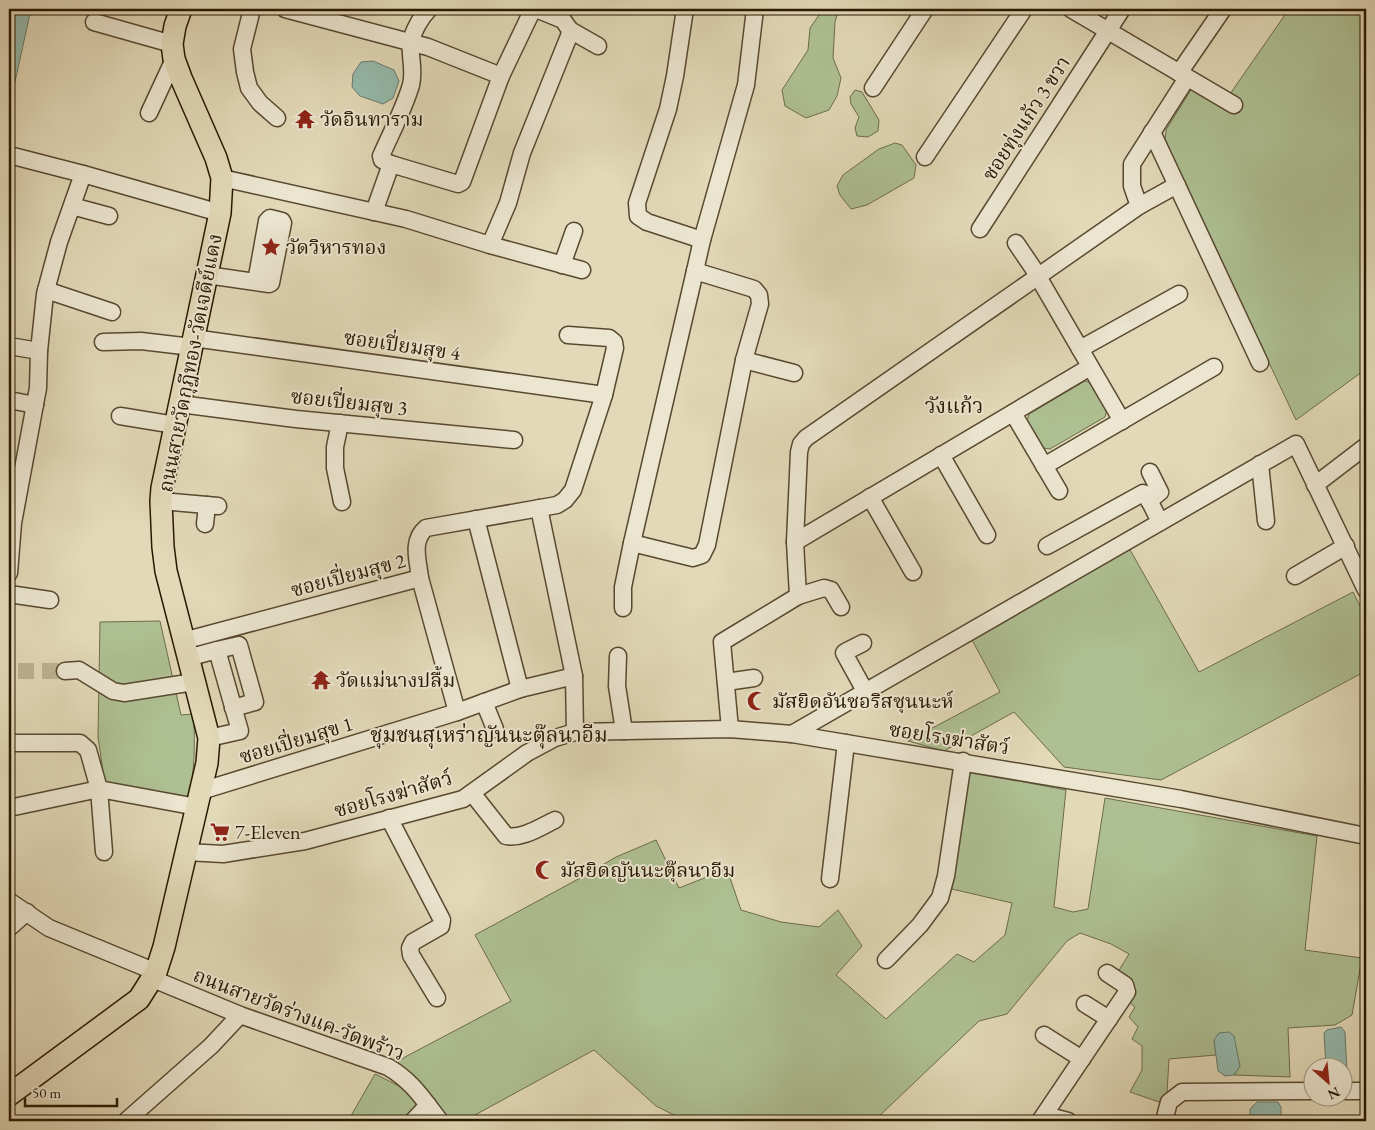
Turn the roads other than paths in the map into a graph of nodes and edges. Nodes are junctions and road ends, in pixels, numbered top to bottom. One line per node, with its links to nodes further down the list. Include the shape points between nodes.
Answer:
1 (181, 9): 18 (main road, via 175,26)
2 (252, 9): 24 (street, via 242,49 245,72 249,88)
3 (287, 9): 16 (street)
4 (429, 9): 16 (street)
5 (534, 9): 13 (street); 20 (street)
6 (685, 9): 39 (street, via 672,93 637,203 638,216 647,222)
7 (755, 9): 39 (street, via 746,85)
8 (925, 9): 21 (street)
9 (1024, 9): 27 (street)
10 (1071, 9): 15 (street)
11 (1122, 9): 15 (street, ซอยทุ่งแก้ว 3 ขวา)
12 (1223, 9): 19 (street)
13 (567, 19): 17 (street); 41 (street, via 569,36 522,152 508,203)
14 (94, 22): 18 (street)
15 (1108, 30): 19 (street); 37 (street, ซอยทุ่งแก้ว 3 ขวา)
16 (410, 43): 20 (street, via 457,57); 28 (street, via 411,84 381,156)
17 (598, 46)
18 (173, 51): 23 (street); 30 (main road, ถนนสายวัดกุฎีทอง-วัดเจดีย์แดง)
19 (1183, 75): 22 (street); 25 (street)
20 (501, 76): 28 (street, via 462,182 458,184)
21 (873, 88)
22 (1234, 105)
23 (149, 113)
24 (277, 118)
25 (1152, 132): 31 (street); 33 (street, via 1132,164 1132,186)
26 (13, 156): 29 (street)
27 (925, 157)
28 (391, 164): 34 (street)
29 (83, 174): 32 (street); 35 (street)
30 (222, 178): 34 (street); 35 (main road, ถนนสายวัดกุฎีทอง-วัดเจดีย์แดง)
31 (1177, 185): 33 (street); 58 (street)
32 (72, 206): 36 (street); 48 (street)
33 (1138, 206): 46 (street)
34 (374, 212): 41 (street)
35 (220, 213): 45 (main road, ถนนสายวัดกุฎีทอง-วัดเจดีย์แดง)
36 (109, 216)
37 (980, 229)
38 (574, 231): 42 (street)
39 (702, 240): 44 (street)
40 (1016, 243): 46 (street)
41 (490, 245): 42 (street)
42 (562, 265): 43 (street)
43 (582, 270)
44 (694, 271): 57 (street, via 754,289 759,294 760,304); 90 (street)
45 (207, 275): 47 (street); 53 (main road, ถนนสายวัดกุฎีทอง-วัดเจดีย์แดง)
46 (1038, 278): 55 (street); 89 (street, via 806,438 799,452)
47 (256, 282)
48 (46, 290): 50 (street); 56 (street)
49 (1179, 294): 55 (street)
50 (112, 312)
51 (568, 335): 62 (street, ซอยเปี่ยมสุข 2, via 609,338 614,342)
52 (103, 342): 53 (street, ซอยเปี่ยมสุข 4)
53 (192, 342): 62 (street, ซอยเปี่ยมสุข 4); 64 (main road, ถนนสายวัดกุฎีทอง-วัดเจดีย์แดง)
54 (9, 346): 56 (street)
55 (1080, 349): 59 (street)
56 (39, 351): 65 (street)
57 (744, 360): 61 (street); 90 (street, via 707,545 702,555 693,558)
58 (1260, 363)
59 (1090, 367): 66 (street); 68 (street)
60 (1214, 367): 68 (street)
61 (794, 373)
62 (604, 395): 83 (street, ซอยเปี่ยมสุข 2, via 573,490 565,500)
63 (9, 400): 65 (street)
64 (180, 404): 69 (street, ซอยเปี่ยมสุข 3); 70 (main road, ถนนสายวัดกุฎีทอง-วัดเจดีย์แดง)
65 (35, 405): 94 (street, via 13,523)
66 (1013, 413): 73 (street); 75 (street)
67 (120, 416): 70 (street)
68 (1122, 421): 75 (street)
69 (340, 423): 71 (street, ซอยเปี่ยมสุข 3); 82 (street, via 335,447)
70 (175, 425): 80 (main road, ถนนสายวัดกุฎีทอง-วัดเจดีย์แดง)
71 (514, 440)
72 (1366, 446): 77 (street)
73 (941, 455): 79 (street); 88 (street)
74 (1260, 464): 77 (street, via 1296,444); 85 (street); 86 (street)
75 (1044, 466): 78 (street)
76 (1150, 472): 81 (street, via 1160,492)
77 (1315, 486): 92 (street)
78 (1058, 491)
79 (870, 498): 89 (street); 93 (street)
80 (162, 501): 87 (street, via 212,506); 106 (main road, ถนนสายวัดกุฎีทอง-วัดเจดีย์แดง, via 166,571)
81 (1150, 501): 86 (street); 91 (street, via 1146,494 1138,495)
82 (342, 502)
83 (539, 508): 84 (street, ซอยเปี่ยมสุข 2); 110 (street)
84 (476, 519): 96 (street, ซอยเปี่ยมสุข 2, via 426,528 418,535); 114 (street)
85 (1266, 521)
86 (1160, 522): 115 (street)
87 (205, 524)
88 (987, 535)
89 (795, 542): 99 (street)
90 (632, 543): 101 (street, via 623,587)
91 (1047, 546)
92 (1346, 546): 95 (street); 97 (street)
93 (913, 572)
94 (9, 573)
95 (1295, 576)
96 (420, 578): 103 (street, ซอยเปี่ยมสุข 2); 118 (street)
97 (1366, 590)
98 (9, 594): 100 (street)
99 (798, 596): 102 (street, via 824,588 831,590); 113 (street, via 722,642)
100 (50, 600)
101 (623, 608)
102 (841, 608)
103 (235, 628): 105 (street); 106 (street, ซอยเปี่ยมสุข 2)
104 (863, 643): 115 (street, via 844,653)
105 (239, 644): 107 (street); 117 (street, via 255,702)
106 (185, 650): 107 (street); 112 (main road, ถนนสายวัดกุฎีทอง-วัดเจดีย์แดง)
107 (217, 650): 117 (street)
108 (618, 656): 121 (street, via 617,686)
109 (65, 671): 112 (street, via 79,670 113,691 124,693)
110 (574, 676): 114 (street, ซอยเปี่ยมสุข 1); 122 (street)
111 (754, 678): 113 (street)
112 (194, 682): 124 (main road, ถนนสายวัดกุฎีทอง-วัดเจดีย์แดง)
113 (726, 682): 120 (street)
114 (520, 690): 116 (street, ซอยเปี่ยมสุข 1)
115 (865, 691): 123 (street)
116 (484, 702): 118 (street, ซอยเปี่ยมสุข 1); 119 (street)
117 (233, 708): 124 (street, via 240,731)
118 (457, 712): 130 (street, ซอยเปี่ยมสุข 1)
119 (495, 729)
120 (730, 729): 121 (street, ซอยโรงฆ่าสัตว์); 123 (street, ซอยโรงฆ่าสัตว์)
121 (624, 731): 122 (street, ซอยโรงฆ่าสัตว์)
122 (576, 732): 129 (street, ซอยโรงฆ่าสัตว์, via 555,738 527,753)
123 (792, 734): 126 (street, ซอยโรงฆ่าสัตว์)
124 (209, 738): 130 (main road, ถนนสายวัดกุฎีทอง-วัดเจดีย์แดง)
125 (9, 743): 128 (street, via 80,743 88,750)
126 (846, 743): 127 (street, ซอยโรงฆ่าสัตว์); 137 (street)
127 (963, 762): 134 (street, ซอยโรงฆ่าสัตว์); 141 (street, via 940,898 920,925)
128 (99, 789): 130 (street); 131 (street); 135 (street)
129 (472, 793): 132 (street, ซอยโรงฆ่าสัตว์, via 462,799); 133 (street, via 506,836 521,836)
130 (199, 799): 136 (main road, ถนนสายวัดกุฎีทอง-วัดเจดีย์แดง)
131 (9, 808)
132 (389, 818): 136 (street, ซอยโรงฆ่าสัตว์, via 305,841 223,854); 144 (street, via 442,920 441,926 413,942 410,948)
133 (555, 820)
134 (1366, 836)
135 (104, 852)
136 (186, 852): 143 (main road, ถนนสายวัดกุฎีทอง-วัดเจดีย์แดง)
137 (830, 879)
138 (9, 901): 139 (street, ถนนสายวัดร่างแค-วัดพร้าว)
139 (27, 912): 140 (street); 143 (street, ถนนสายวัดร่างแค-วัดพร้าว, via 49,928)
140 (9, 928)
141 (886, 960)
142 (1107, 973): 147 (street, via 1125,985 1126,992)
143 (155, 976): 146 (street, ถนนสายวัดร่างแค-วัดพร้าว); 153 (main road, ถนนสายวัดกุฎีทอง-วัดเจดีย์แดง, via 139,999)
144 (437, 998)
145 (1085, 1004): 147 (street)
146 (240, 1015): 154 (street, ถนนสายวัดร่างแค-วัดพร้าว, via 388,1067 414,1086); 156 (street, via 211,1046)
147 (1109, 1019): 149 (street)
148 (1044, 1035): 149 (street)
149 (1082, 1059): 155 (street)
150 (1302, 1091): 160 (street, via 1182,1092 1169,1102)
151 (1352, 1091): 152 (street)
152 (1366, 1091)
153 (9, 1095)
154 (428, 1105): 157 (street); 158 (street, ถนนสายวัดร่างแค-วัดพร้าว)
155 (1042, 1118): 159 (street)
156 (126, 1121)
157 (413, 1121)
158 (440, 1121)
159 (1068, 1121)
160 (1164, 1121)

